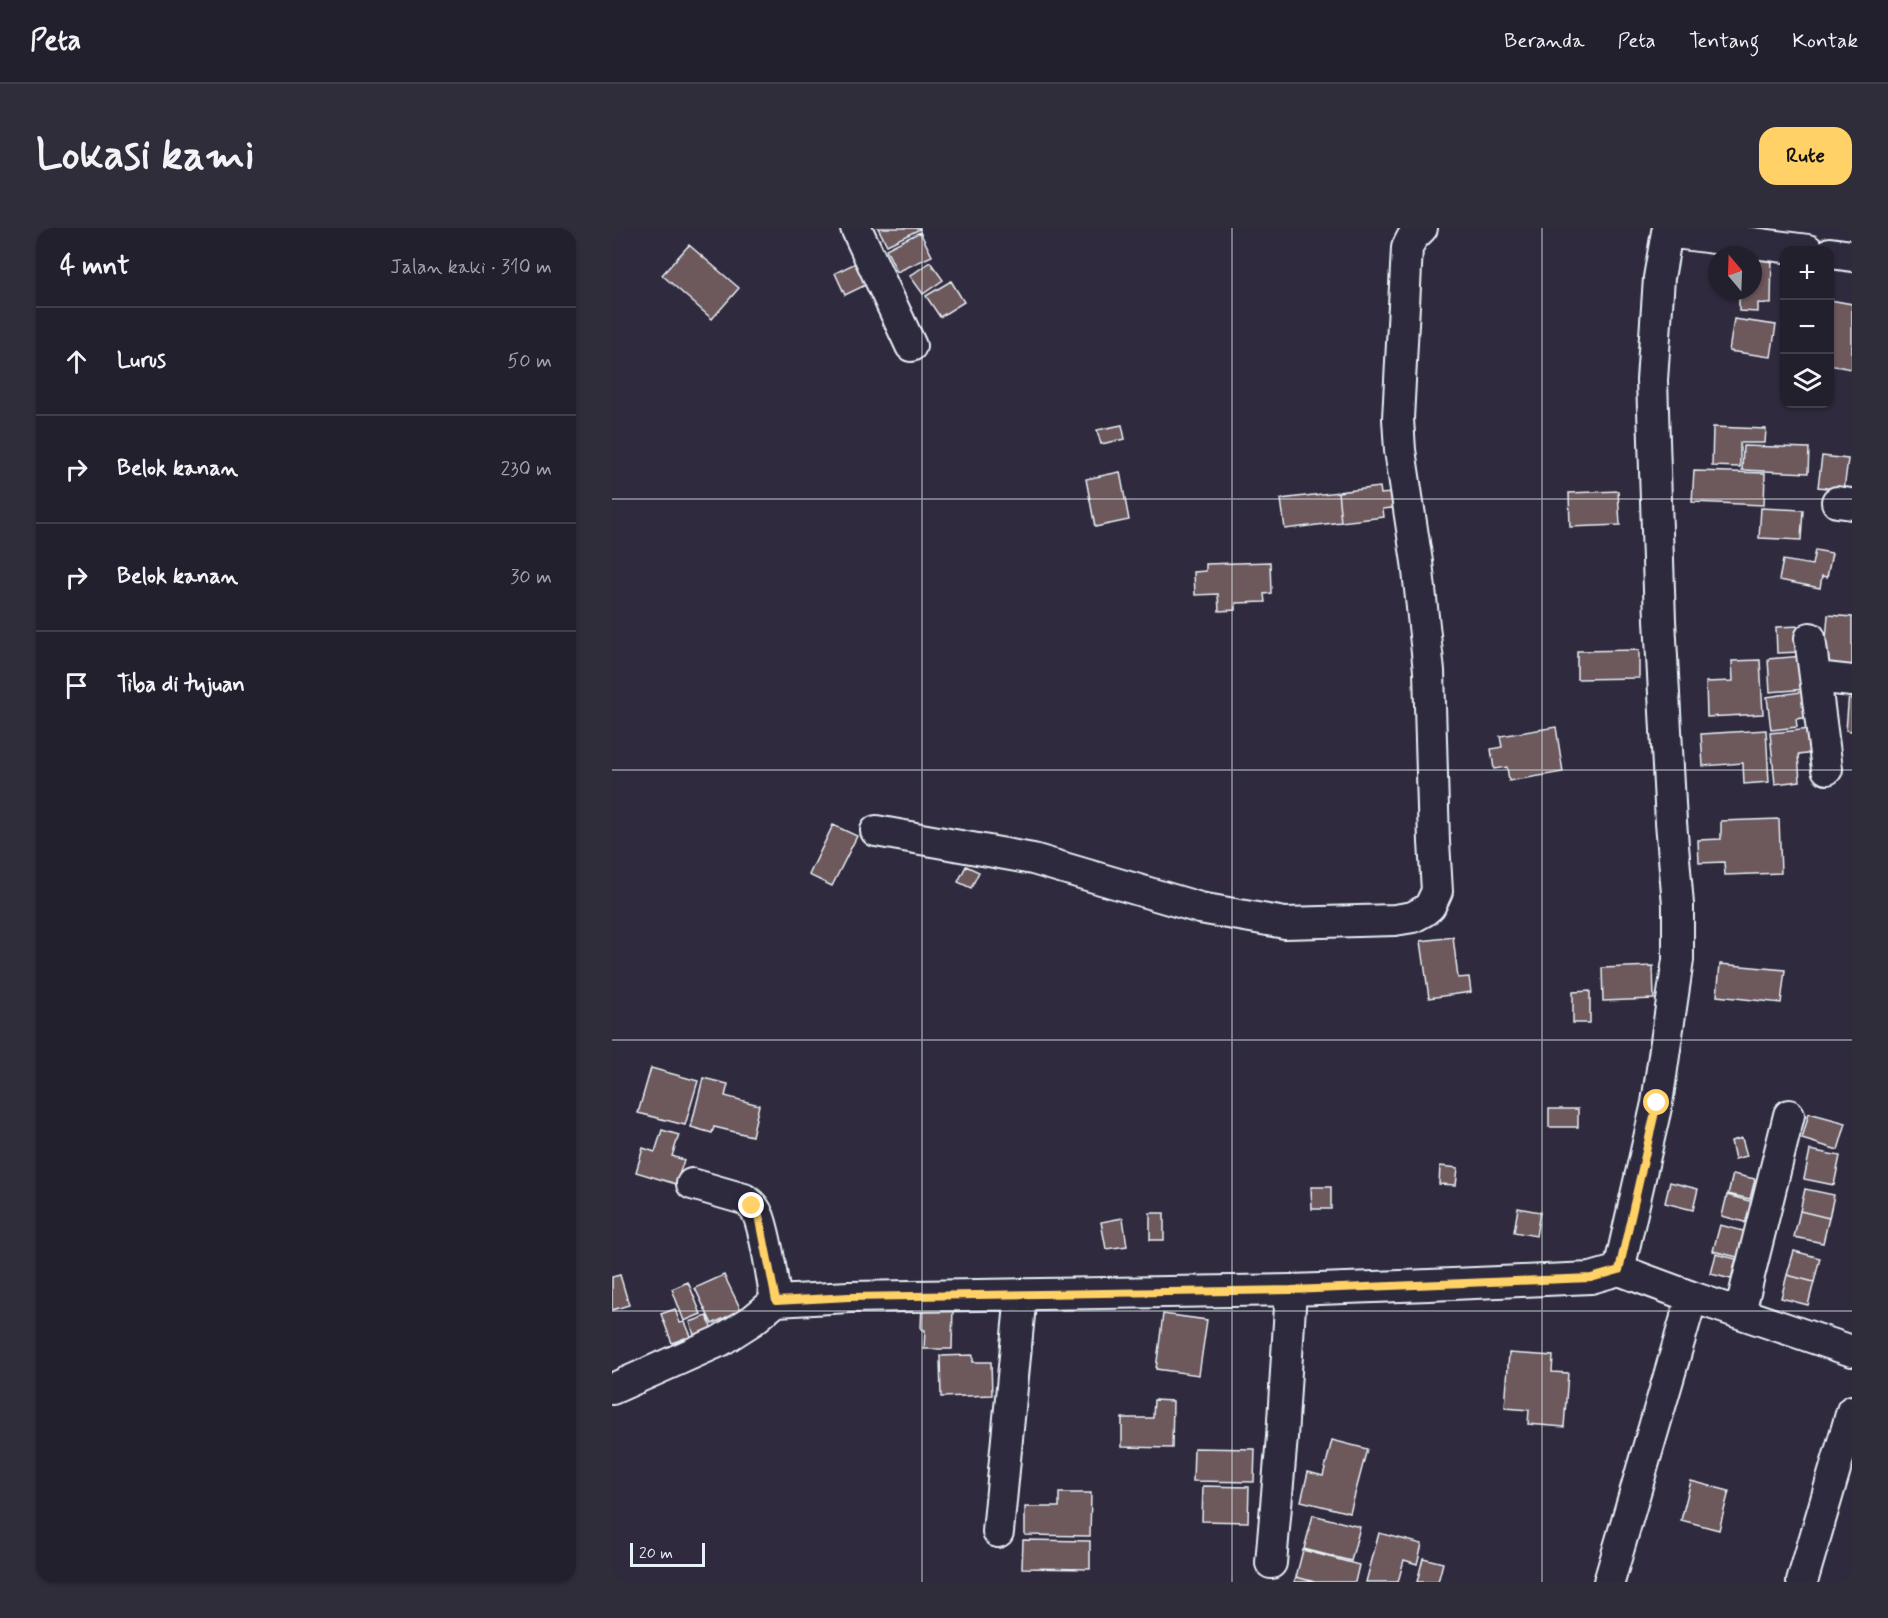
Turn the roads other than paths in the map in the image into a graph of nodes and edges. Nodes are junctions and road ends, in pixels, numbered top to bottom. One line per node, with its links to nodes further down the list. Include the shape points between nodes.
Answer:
1 (856, 228): 7 (street)
2 (1422, 228): 12 (street, via 1407,248 1398,418 1429,671 1437,891 1430,906 1413,917 1395,920 1285,923 1200,908 1033,859)
3 (1657, 230): 4 (street); 15 (street, via 1659,278 1652,380 1678,960 1657,1103)
4 (1780, 246)
5 (1834, 254): 6 (street)
6 (1852, 256)
7 (911, 346)
8 (1810, 638): 9 (street)
9 (1816, 677): 10 (street); 11 (street)
10 (1852, 681)
11 (1827, 769)
12 (876, 831)
13 (1789, 1115): 20 (street)
14 (692, 1184): 19 (street, via 744,1200 756,1210)
15 (1619, 1270): 16 (street, via 1591,1278); 18 (street)
16 (1291, 1290): 17 (street); 25 (street)
17 (1021, 1294): 19 (street); 24 (street)
18 (1692, 1297): 20 (street); 26 (street)
19 (776, 1301): 22 (street, via 720,1341)
20 (1740, 1312): 21 (street)
21 (1852, 1351)
22 (612, 1389)
23 (1852, 1411): 27 (street)
24 (998, 1532)
25 (1271, 1563)
26 (1609, 1582)
27 (1802, 1582)

